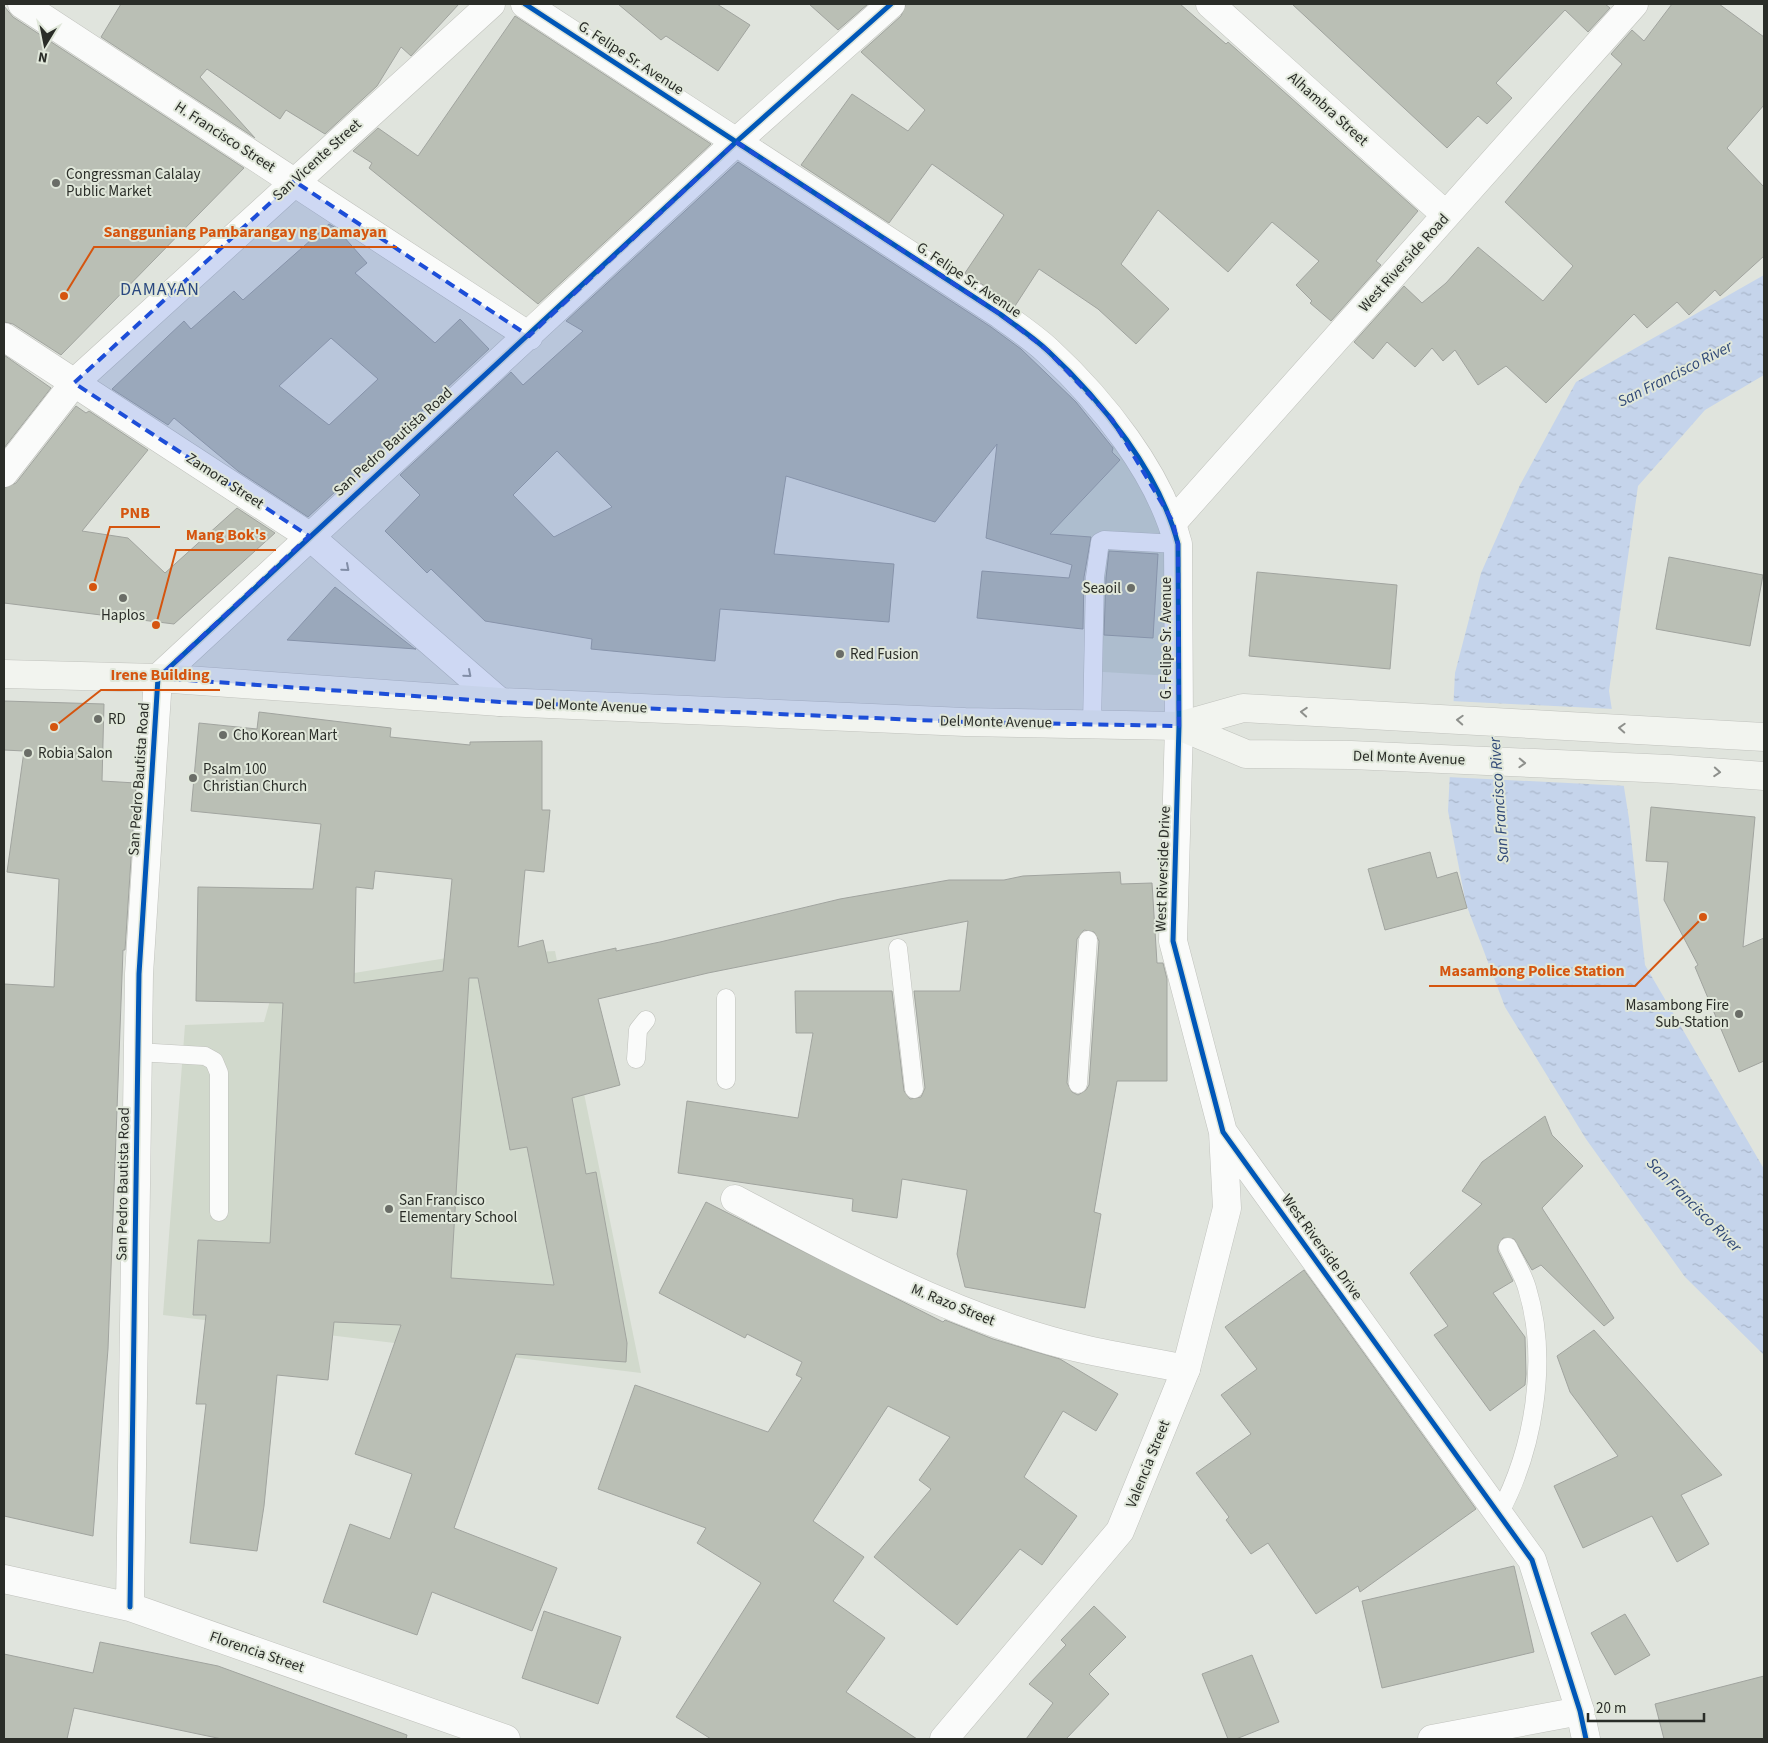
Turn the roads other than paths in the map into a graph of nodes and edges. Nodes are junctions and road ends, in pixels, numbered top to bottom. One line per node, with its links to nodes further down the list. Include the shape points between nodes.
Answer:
1 (22, 4): 8 (street, H. Francisco Street)
2 (491, 4): 8 (street, San Vicente Street)
3 (525, 4): 7 (street, G. Felipe Sr. Avenue)
4 (891, 4): 7 (street, San Pedro Bautista Road)
5 (1210, 4): 9 (street, Alhambra Street)
6 (1634, 4): 9 (street, West Riverside Road)
7 (736, 142): 10 (street, San Pedro Bautista Road); 14 (street, G. Felipe Sr. Avenue, via 1000,314 1047,350 1112,419 1140,462)
8 (294, 181): 10 (street, H. Francisco Street); 12 (street, San Vicente Street)
9 (1446, 215): 14 (street, West Riverside Road)
10 (529, 336): 15 (street, San Pedro Bautista Road)
11 (4, 337): 12 (street, Zamora Street)
12 (74, 383): 13 (street, San Vicente Street); 15 (street, Zamora Street)
13 (4, 473)
14 (1176, 533): 19 (lane, via 1100,542 1095,577); 20 (street, G. Felipe Sr. Avenue)
15 (309, 536): 17 (street, San Pedro Bautista Road); 18 (street, Zamora Street, one-way to 18)
16 (4, 674): 17 (main road, Del Monte Avenue)
17 (158, 678): 18 (main road, Del Monte Avenue); 27 (street, San Pedro Bautista Road, via 139,974)
18 (500, 702): 19 (main road, Del Monte Avenue, via 965,722)
19 (1092, 724): 20 (main road, Del Monte Avenue)
20 (1179, 726): 21 (main road, Del Monte Avenue, one-way to 20, via 1243,708); 22 (main road, Del Monte Avenue, one-way to 22, via 1246,754 1351,755); 32 (street, West Riverside Drive, via 1173,940)
21 (1764, 737)
22 (1764, 776)
23 (1088, 940): 30 (lane)
24 (898, 948): 31 (lane)
25 (726, 998): 29 (lane)
26 (646, 1020): 28 (lane, via 638,1030)
27 (138, 1052): 34 (lane, via 205,1056 214,1061 219,1073); 39 (street, San Pedro Bautista Road)
28 (636, 1059)
29 (726, 1080)
30 (1078, 1084)
31 (914, 1089)
32 (1223, 1132): 36 (street, Valencia Street, via 1227,1208); 37 (street, West Riverside Drive)
33 (735, 1199): 36 (street, M. Razo Street, via 926,1297 968,1313 1038,1337)
34 (219, 1212)
35 (1508, 1247): 37 (lane, via 1527,1288 1536,1372 1534,1413 1527,1449)
36 (1186, 1369): 42 (street, Valencia Street, via 1120,1531)
37 (1499, 1514): 40 (street, West Riverside Drive, via 1532,1560)
38 (4, 1579): 39 (street, Florencia Street)
39 (130, 1607): 41 (street, Florencia Street)
40 (1580, 1711): 43 (street); 44 (street, West Riverside Drive)
41 (506, 1739)
42 (944, 1739)
43 (1432, 1739)
44 (1586, 1739)

